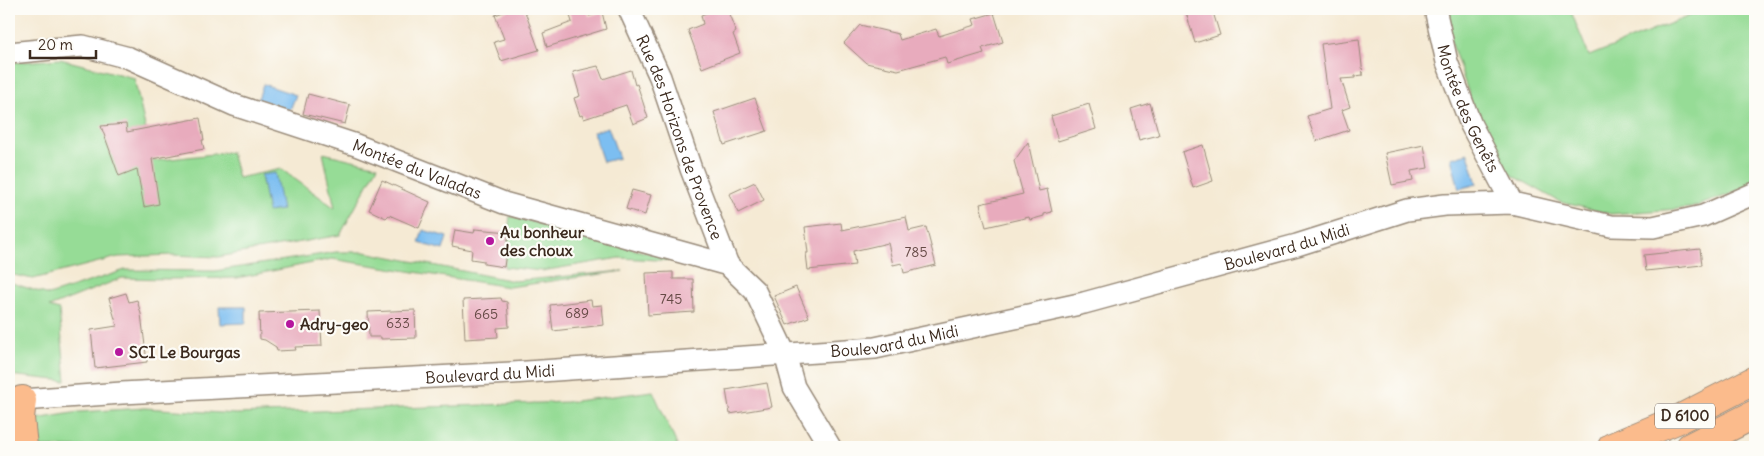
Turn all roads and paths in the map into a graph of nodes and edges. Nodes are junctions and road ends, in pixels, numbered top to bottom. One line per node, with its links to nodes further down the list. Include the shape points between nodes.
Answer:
1 (629, 9): 6 (street, Rue des Horizons de Provence, via 660,77 690,168)
2 (1436, 9): 5 (street, Montée des Genêts, via 1447,62 1471,125)
3 (9, 53): 6 (street, Montée du Valadas, via 83,46 129,58 234,105 356,145 504,203)
4 (1755, 193): 5 (street, Boulevard du Midi, via 1703,216 1653,227 1611,226)
5 (1512, 203): 7 (street, Boulevard du Midi, via 1407,210 1297,245 1084,303 875,348)
6 (728, 265): 7 (street, Montée du Valadas, via 755,291)
7 (785, 354): 9 (street, Boulevard du Midi); 12 (street, Montée du Valadas, via 794,387)
8 (1755, 380): 13 (main road, D 6100, via 1679,419)
9 (15, 401): 11 (main road)
10 (1755, 414): 14 (main road, D 6100)
11 (23, 447)
12 (830, 447)
13 (1612, 447)
14 (1690, 447)

